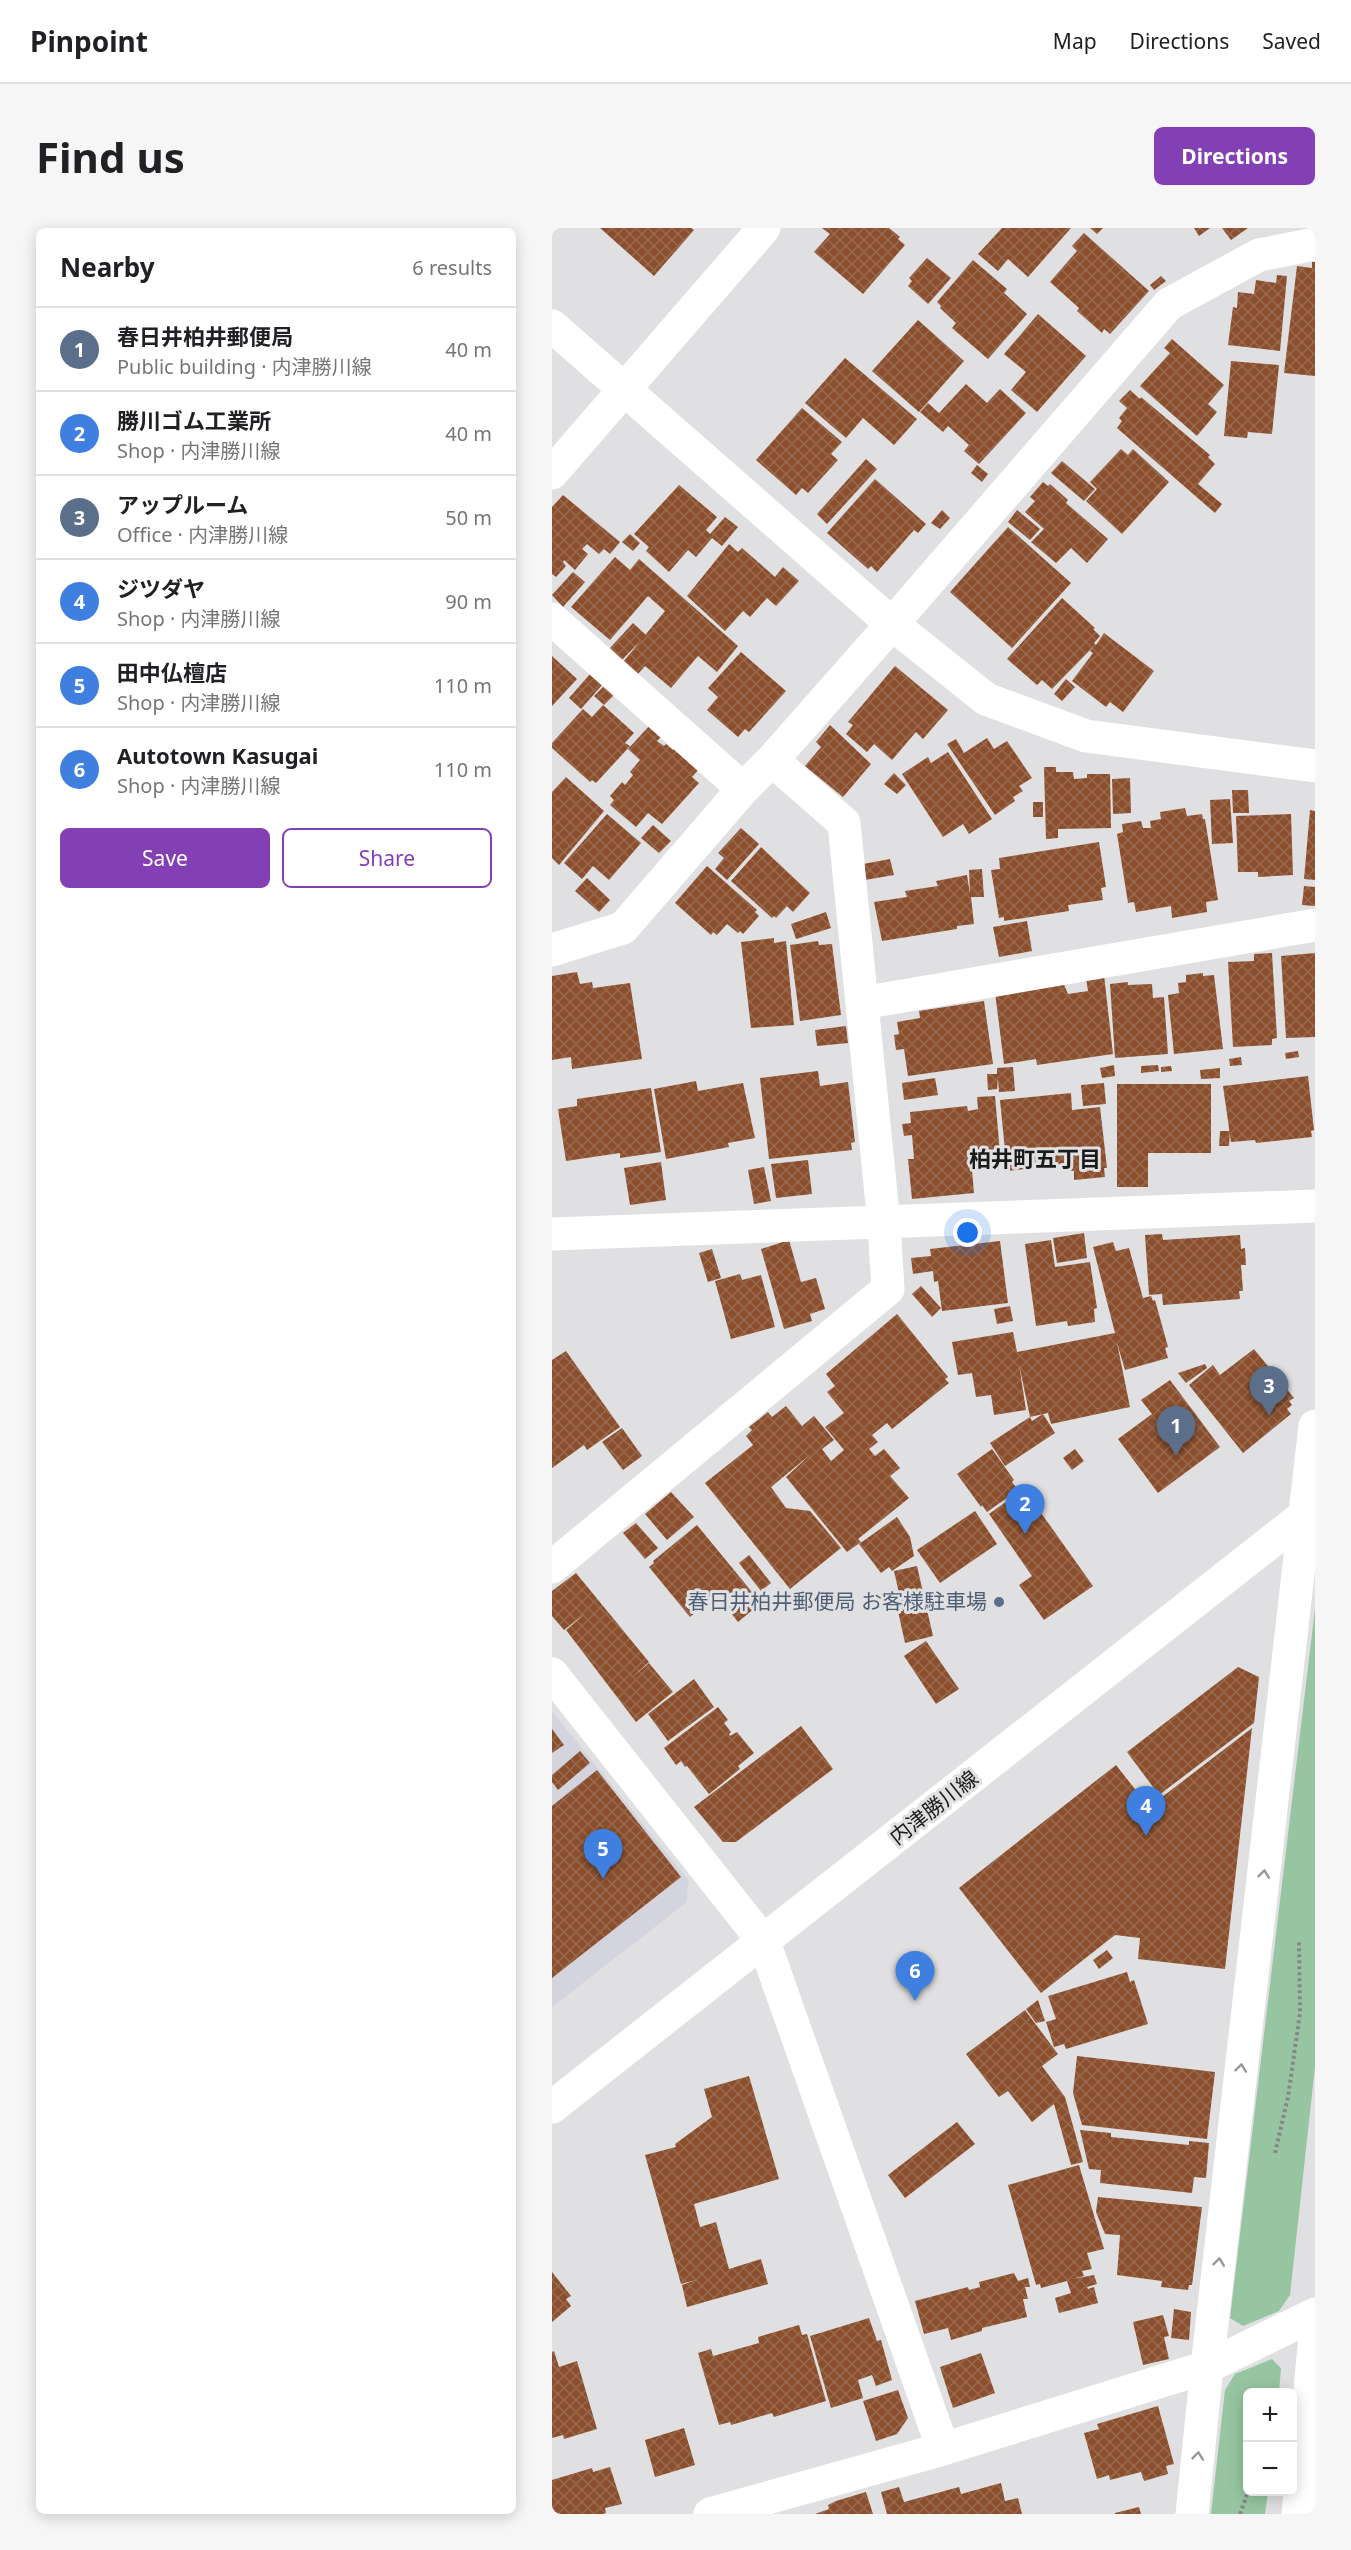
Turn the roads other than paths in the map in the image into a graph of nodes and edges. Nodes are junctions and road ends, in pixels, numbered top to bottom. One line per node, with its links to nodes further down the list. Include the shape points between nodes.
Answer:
1 (764, 228): 4 (street)
2 (1315, 244): 7 (street, via 1259,255 1169,304)
3 (552, 326): 4 (street)
4 (624, 389): 5 (street); 7 (street)
5 (552, 472)
6 (552, 619): 10 (street)
7 (892, 624): 8 (street); 9 (street, via 986,699 1086,736)
8 (772, 760): 10 (street); 13 (street, via 844,823)
9 (1315, 766)
10 (743, 789): 12 (street, via 623,928)
11 (1315, 926): 13 (street)
12 (552, 950)
13 (862, 1003): 15 (street)
14 (1315, 1206): 15 (street)
15 (884, 1224): 16 (street); 19 (street, via 888,1289)
16 (552, 1234)
17 (1315, 1426): 18 (street)
18 (1310, 1511): 21 (street, 内津勝川線); 25 (street, one-way to 18)
19 (552, 1567)
20 (552, 1674): 21 (street)
21 (764, 1942): 22 (street, 内津勝川線); 26 (street)
22 (552, 2107)
23 (1315, 2314): 25 (street)
24 (1315, 2336): 29 (street)
25 (1207, 2367): 26 (street); 28 (street, one-way to 25)
26 (943, 2449): 27 (street)
27 (710, 2514)
28 (1192, 2514)
29 (1298, 2514)

